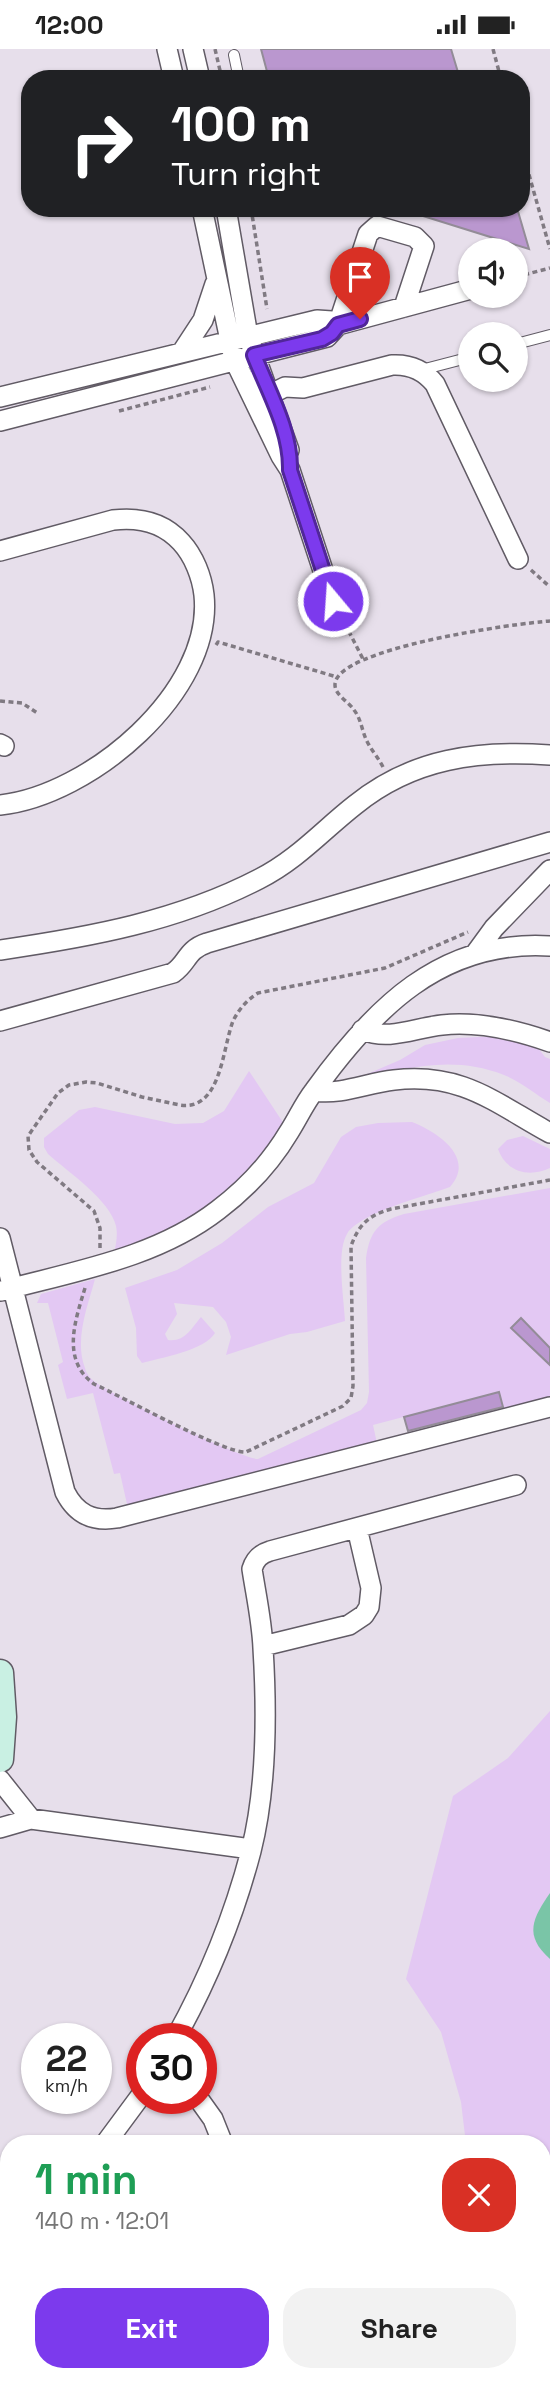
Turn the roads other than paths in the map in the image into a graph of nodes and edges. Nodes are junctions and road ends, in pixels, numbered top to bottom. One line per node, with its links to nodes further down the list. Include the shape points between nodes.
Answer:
1 (167, 49): 4 (street)
2 (193, 49): 5 (street)
3 (234, 55): 6 (lane)
4 (172, 70)
5 (198, 70)
6 (237, 70)
7 (204, 217): 9 (street)
8 (227, 217): 15 (street)
9 (216, 279): 15 (street); 16 (street, via 203,320)
10 (458, 292): 11 (street)
11 (404, 307): 12 (street); 12 (street, via 424,246 415,237 373,227)
12 (338, 325): 15 (street, via 322,339)
13 (550, 335): 14 (lane)
14 (528, 341)
15 (241, 348): 16 (street); 21 (street); 22 (street)
16 (182, 352): 20 (street)
17 (458, 360): 18 (lane)
18 (420, 370): 19 (street, via 392,365); 26 (street, via 435,384)
19 (303, 388): 21 (street, via 285,387); 23 (street, via 288,402)
20 (0, 397)
21 (263, 401): 23 (street); 24 (street)
22 (0, 421)
23 (280, 421): 24 (street)
24 (290, 470): 27 (street)
25 (0, 551): 29 (street, via 113,520 137,519 159,526 186,547 199,574 205,603 198,644 171,696 143,729 59,789)
26 (518, 559)
27 (333, 601)
28 (550, 755): 33 (street, via 471,755 430,765 391,781 354,805 301,853 243,888 122,929)
29 (0, 805)
30 (550, 842): 35 (street, via 198,946 173,973)
31 (550, 870): 34 (street)
32 (550, 946): 34 (street, via 529,944)
33 (0, 950)
34 (475, 954): 36 (street, via 418,980)
35 (0, 1021)
36 (362, 1030): 37 (street, via 392,1035 441,1025 478,1025); 38 (street)
37 (550, 1042)
38 (314, 1091): 39 (street, via 344,1091 411,1078 447,1081 488,1096); 41 (street, via 258,1174 197,1225 124,1258)
39 (550, 1133)
40 (0, 1238): 41 (street)
41 (6, 1289): 42 (street, via 65,1492 77,1510 96,1519 117,1518)
42 (550, 1407)
43 (516, 1485): 44 (street)
44 (357, 1528): 45 (street, via 257,1558 252,1569); 45 (street, via 371,1588 364,1615 349,1625)
45 (263, 1646): 51 (street, via 262,1768)
46 (0, 1673): 47 (street)
47 (0, 1759)
48 (0, 1780): 49 (street)
49 (31, 1819): 50 (street); 51 (street)
50 (0, 1828)
51 (251, 1849): 52 (street, via 234,1906)
52 (183, 2023)
53 (127, 2114): 55 (street)
54 (209, 2114): 56 (street)
55 (112, 2135)
56 (219, 2135)

